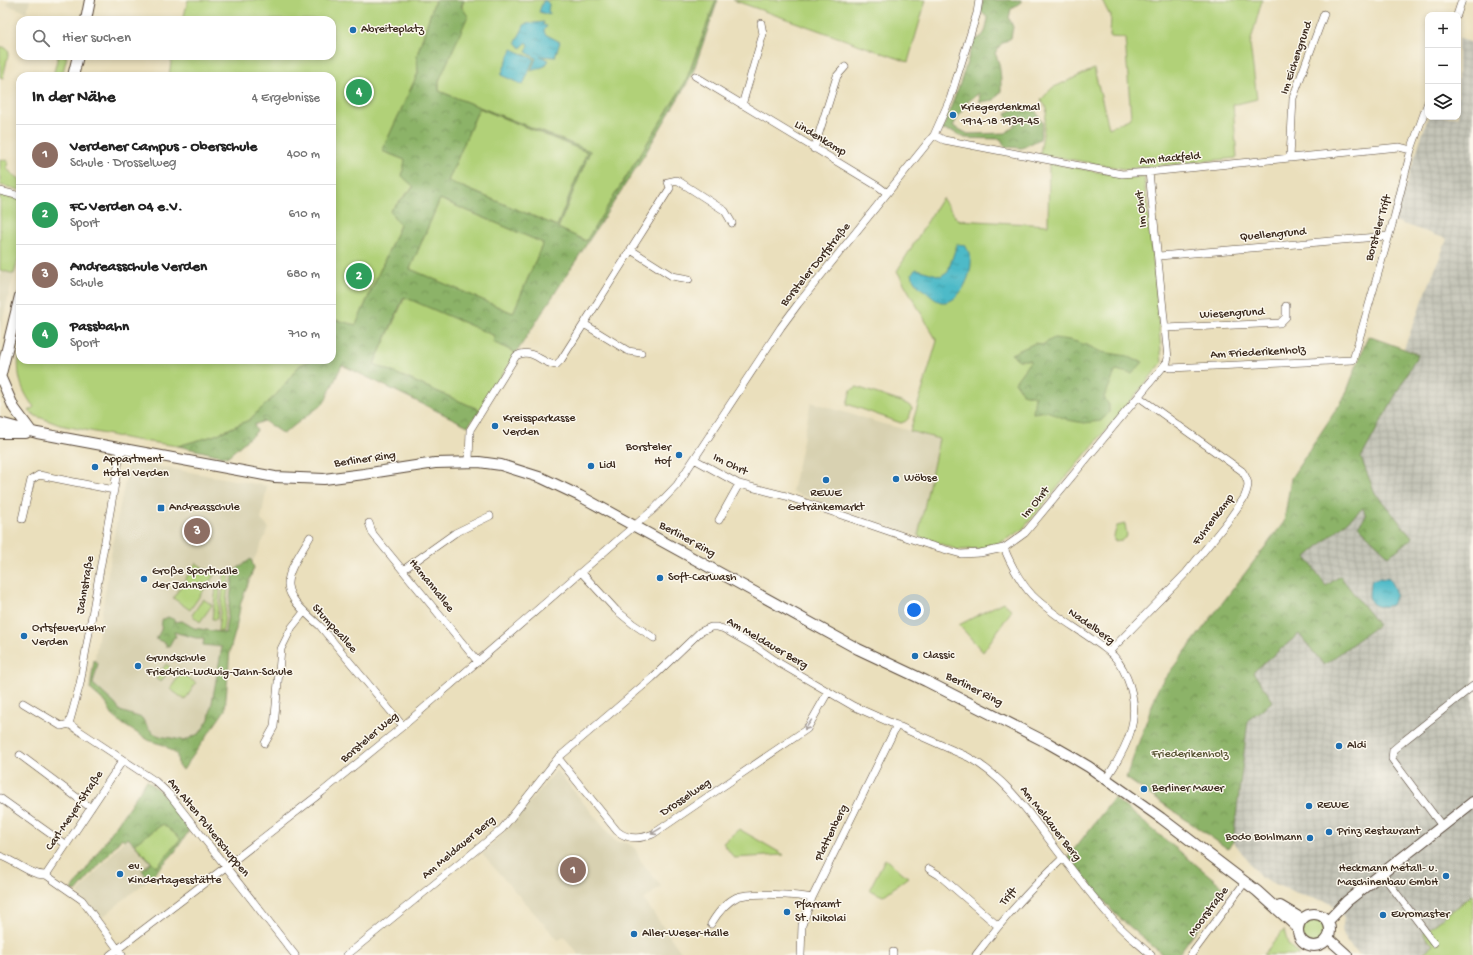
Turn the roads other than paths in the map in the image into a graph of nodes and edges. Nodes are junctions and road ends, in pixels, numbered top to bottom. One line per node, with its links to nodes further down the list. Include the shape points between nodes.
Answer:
1 (90, 0): 6 (street)
2 (979, 0): 14 (street, Borsteler Dorfstraße, via 950,99)
3 (1462, 0): 4 (street)
4 (1458, 12)
5 (1324, 14): 17 (street, Im Eichengrund, via 1293,98)
6 (87, 16)
7 (761, 23): 12 (street, via 763,34)
8 (77, 60): 10 (street)
9 (845, 67): 15 (street, via 837,76)
10 (74, 72)
11 (695, 76): 12 (street, Lindenkamp)
12 (742, 105): 15 (street, Lindenkamp)
13 (1425, 110): 16 (street, Borsteler Trift)
14 (934, 134): 18 (street, Am Hackfeld, via 944,140 1122,174); 20 (street, Borsteler Dorfstraße)
15 (814, 149): 20 (street, Lindenkamp)
16 (1411, 150): 17 (street, Am Hackfeld, via 1399,147); 23 (street, Borsteler Trift)
17 (1290, 158): 18 (street, Am Hackfeld)
18 (1149, 172): 25 (street, Im Ohrt)
19 (0, 191): 21 (street)
20 (887, 194): 40 (street, Borsteler Dorfstraße, via 781,327)
21 (16, 195)
22 (732, 223): 24 (street, via 725,211 677,180 668,182 670,188)
23 (1388, 236): 25 (street, Quellengrund); 32 (street, Borsteler Trift)
24 (631, 250): 26 (street, via 672,276); 29 (street)
25 (1159, 256): 30 (street, Im Ohrt)
26 (690, 279)
27 (1286, 306): 30 (street, Wiesengrund, via 1286,317 1280,323)
28 (16, 312): 34 (street)
29 (584, 324): 31 (street, via 628,351); 41 (street, via 556,364 550,364 530,353 522,352 516,356 470,430)
30 (1165, 328): 33 (street, Im Ohrt, via 1168,358)
31 (641, 352)
32 (1353, 360): 33 (street, Am Friederikenholz, via 1170,368)
33 (1165, 366): 35 (street, Im Ohrt)
34 (0, 377): 37 (street, via 14,408)
35 (1139, 397): 50 (street, Im Ohrt, via 1025,533); 55 (street, Fuhrenkamp, via 1242,471 1248,479 1248,488 1236,510 1191,567)
36 (0, 423): 37 (street, Berliner Ring)
37 (34, 432): 38 (street, Berliner Ring); 39 (street, Berliner Ring)
38 (0, 433)
39 (121, 449): 41 (street, Berliner Ring, via 275,477 324,479 435,463); 43 (street, Jahnstraße)
40 (694, 459): 42 (street, Im Ohrt); 48 (street, Borsteler Dorfstraße, via 667,497)
41 (469, 462): 48 (street, Berliner Ring, via 501,465 542,478)
42 (739, 484): 46 (street); 50 (street, Im Ohrt, via 780,494 961,554)
43 (114, 490): 45 (street, via 39,475 31,480); 60 (street, Jahnstraße, via 80,684)
44 (490, 516): 51 (street, via 455,533)
45 (22, 519)
46 (719, 520)
47 (369, 523): 51 (street, Hamannallee, via 373,534)
48 (634, 526): 52 (street, Borsteler Weg); 67 (street, Berliner Ring, via 858,649 1048,743)
49 (310, 537): 53 (street, Stumpeallee, via 287,582 291,595)
50 (1004, 548): 55 (street, Nadelberg, via 1030,593 1058,617)
51 (403, 570): 56 (street, Hamannallee)
52 (581, 572): 54 (street, via 616,610); 56 (street, Borsteler Weg)
53 (304, 612): 62 (street, Stumpeallee, via 320,626); 63 (street, via 292,627 281,649 274,727)
54 (654, 638)
55 (1109, 652): 67 (street, Nadelberg, via 1124,672 1131,687 1134,715 1130,736)
56 (478, 662): 62 (street, Borsteler Weg)
57 (1473, 686): 71 (street, via 1393,750 1392,760)
58 (828, 692): 61 (street, Am Meldauer Berg); 65 (street, Am Meldauer Berg, via 724,629 711,627 700,632 652,678); 65 (street, Drosselweg, one-way to 65, via 807,729 644,838 627,837 616,831)
59 (23, 703): 60 (street, Am Alten Pulverschuppen, via 61,726)
60 (69, 724): 66 (street, Am Alten Pulverschuppen)
61 (896, 725): 74 (street, Am Meldauer Berg, via 982,765 1023,805); 80 (street, Plattenberg)
62 (402, 726): 75 (street, Borsteler Weg)
63 (265, 742)
64 (20, 755): 70 (street)
65 (558, 758): 90 (street, Am Meldauer Berg, via 502,829)
66 (123, 760): 70 (street, Carl-Meyer-Straße); 75 (street, Am Alten Pulverschuppen, via 155,781 168,794)
67 (1106, 779): 79 (street, Berliner Ring)
68 (0, 798): 72 (street)
69 (1473, 802): 71 (street)
70 (91, 808): 72 (street, Carl-Meyer-Straße)
71 (1442, 826): 77 (street)
72 (66, 845): 78 (street, Carl-Meyer-Straße)
73 (0, 856): 78 (street, via 34,873)
74 (1063, 858): 84 (street, Trift); 93 (street, Am Meldauer Berg, via 1115,922)
75 (226, 867): 87 (street, Borsteler Weg); 89 (street, Am Alten Pulverschuppen)
76 (929, 869): 84 (street)
77 (1382, 874): 81 (street); 86 (street)
78 (46, 875): 87 (street, via 82,900)
79 (1245, 882): 83 (street, Berliner Ring); 94 (street, Moorstraße)
80 (812, 898): 82 (street, via 798,895 745,895 729,902); 91 (street, Plattenberg, via 802,924)
81 (1324, 918): 83 (street, via 1311,914); 85 (street, via 1330,928)
82 (711, 924)
83 (1300, 924): 85 (street, via 1300,937 1305,943 1311,946)
84 (998, 926): 92 (street, Trift)
85 (1324, 941): 95 (street); 96 (street)
86 (1434, 943)
87 (119, 952): 88 (street, Borsteler Weg)
88 (110, 955)
89 (295, 955)
90 (347, 955)
91 (801, 955)
92 (976, 955)
93 (1151, 955)
94 (1191, 955)
95 (1338, 955)
96 (1347, 955)

